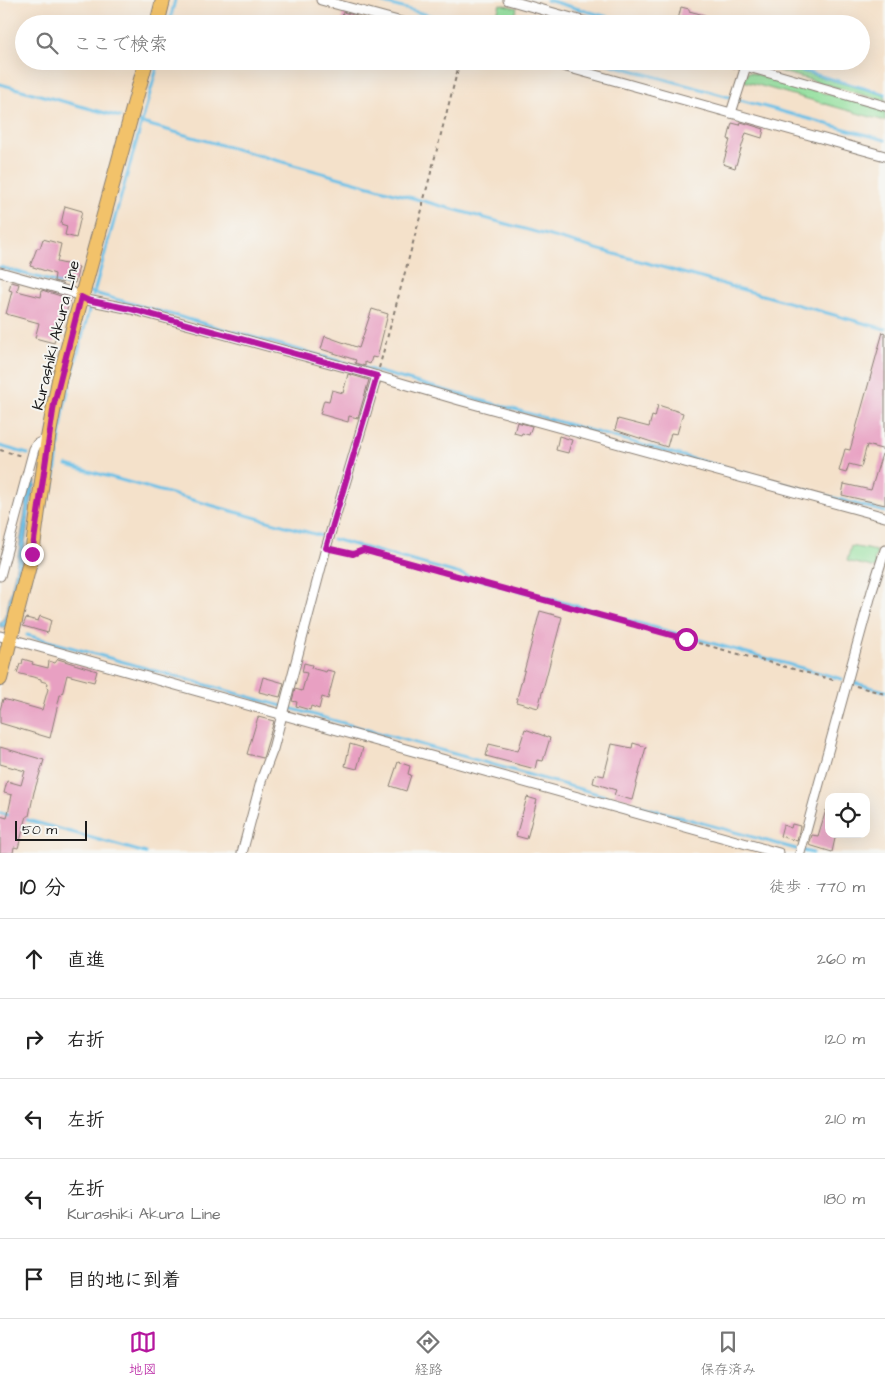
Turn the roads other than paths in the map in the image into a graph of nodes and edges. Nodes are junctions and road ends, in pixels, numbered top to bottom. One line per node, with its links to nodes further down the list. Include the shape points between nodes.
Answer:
1 (164, 0): 4 (main road)
2 (321, 0): 5 (street)
3 (508, 0): 6 (street)
4 (160, 15)
5 (376, 15)
6 (561, 15)
7 (144, 70): 15 (main road, Kurashiki Akura Line)
8 (578, 70): 12 (street)
9 (745, 70): 12 (street)
10 (760, 70): 11 (street)
11 (885, 106)
12 (731, 113): 13 (street)
13 (885, 156)
14 (0, 272): 15 (street)
15 (81, 297): 16 (street); 17 (main road, Kurashiki Akura Line, via 59,380)
16 (378, 373): 18 (street); 23 (street, via 326,548)
17 (48, 438): 20 (street, via 38,444 31,459); 21 (main road, Kurashiki Akura Line, via 32,554)
18 (885, 517)
19 (885, 550): 26 (street)
20 (0, 576)
21 (6, 638): 22 (main road, Kurashiki Akura Line); 23 (street)
22 (0, 680)
23 (284, 709): 24 (street); 25 (street)
24 (242, 853)
25 (779, 853)
26 (800, 853)

